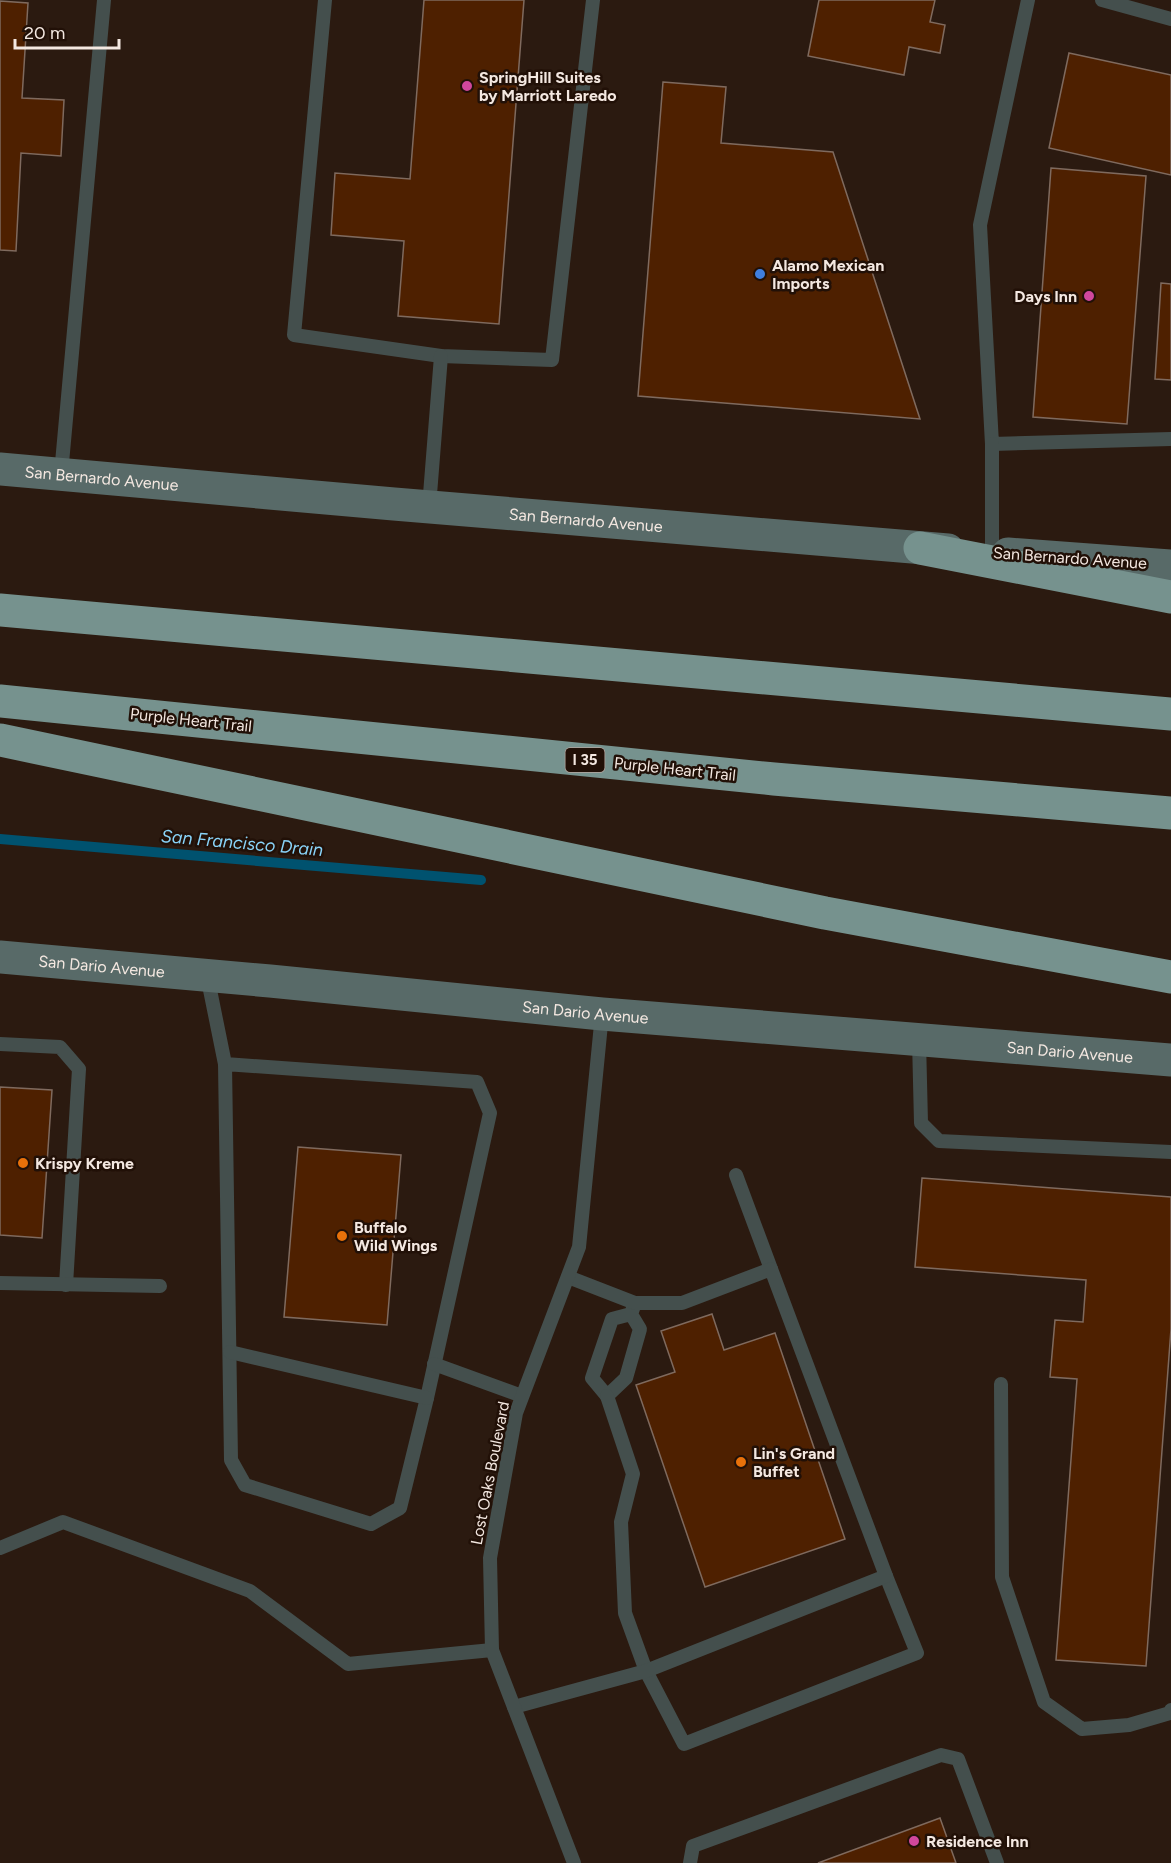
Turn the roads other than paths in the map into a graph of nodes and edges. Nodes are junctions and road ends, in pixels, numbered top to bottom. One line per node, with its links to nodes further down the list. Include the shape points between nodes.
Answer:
1 (104, 0): 11 (lane)
2 (325, 0): 7 (lane, via 294,335)
3 (593, 0): 7 (lane, via 552,360)
4 (1028, 0): 9 (lane, via 980,225)
5 (1102, 0): 6 (lane)
6 (1171, 19)
7 (441, 356): 12 (lane)
8 (1171, 439): 9 (lane)
9 (992, 444): 14 (lane)
10 (0, 469): 11 (main road, San Bernardo Avenue)
11 (61, 474): 12 (main road, San Bernardo Avenue)
12 (429, 507): 13 (main road, San Bernardo Avenue)
13 (920, 548): 14 (main road, San Bernardo Avenue); 16 (highway)
14 (992, 553): 15 (main road, San Bernardo Avenue)
15 (1171, 566)
16 (1171, 597)
17 (0, 610): 19 (highway)
18 (0, 701): 21 (highway, Purple Heart Trail / I 35, via 774,779)
19 (1171, 714)
20 (0, 740): 24 (highway, via 825,913)
21 (1171, 813)
22 (0, 957): 23 (main road, San Dario Avenue)
23 (207, 975): 25 (main road, San Dario Avenue); 29 (lane)
24 (1171, 977)
25 (602, 1014): 26 (main road, San Dario Avenue); 33 (lane, Lost Oaks Boulevard, via 579,1247)
26 (919, 1040): 28 (main road, San Dario Avenue); 30 (lane, via 921,1123 939,1142)
27 (0, 1044): 35 (lane, via 60,1047 79,1069)
28 (1171, 1060)
29 (225, 1064): 38 (lane); 39 (lane, via 477,1082 490,1113)
30 (1171, 1152)
31 (736, 1175): 32 (lane)
32 (771, 1269): 37 (lane, via 682,1302); 45 (lane)
33 (568, 1277): 37 (lane); 41 (lane, Lost Oaks Boulevard)
34 (0, 1282): 35 (lane)
35 (66, 1285): 36 (lane)
36 (160, 1286)
37 (633, 1308): 42 (lane, via 639,1329 626,1378); 42 (lane, via 612,1319 592,1378)
38 (230, 1352): 43 (lane); 43 (lane, via 231,1460 245,1485 371,1524 400,1508)
39 (434, 1364): 41 (lane); 43 (lane)
40 (1001, 1384): 49 (lane, via 1002,1576 1044,1702 1082,1729 1129,1725)
41 (522, 1395): 46 (lane, Lost Oaks Boulevard, via 490,1558)
42 (607, 1396): 47 (lane, via 633,1474 621,1521 625,1613)
43 (427, 1398)
44 (0, 1548): 46 (lane, via 63,1522 250,1591 348,1665)
45 (886, 1576): 47 (lane); 47 (lane, via 917,1653 684,1744)
46 (492, 1650): 48 (lane, Lost Oaks Boulevard)
47 (646, 1671): 48 (lane)
48 (514, 1707): 50 (lane, Lost Oaks Boulevard)
49 (1171, 1710)
50 (574, 1863)
51 (690, 1863): 52 (lane, via 693,1846 941,1755 958,1759)
52 (997, 1863)

